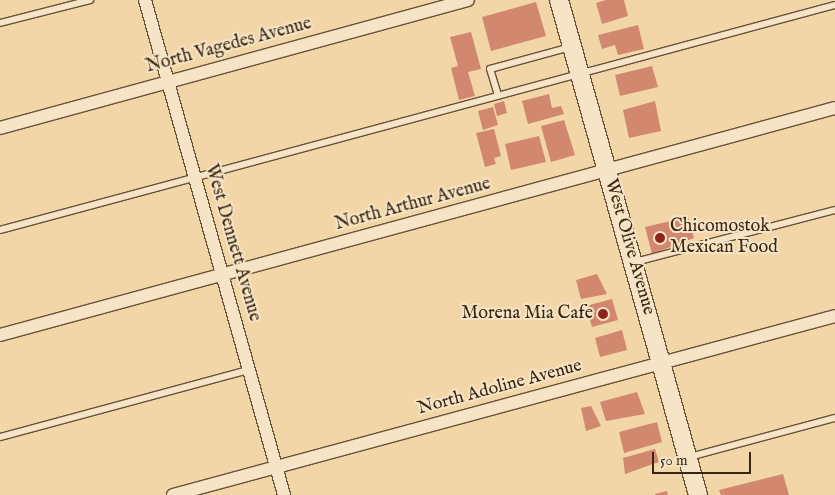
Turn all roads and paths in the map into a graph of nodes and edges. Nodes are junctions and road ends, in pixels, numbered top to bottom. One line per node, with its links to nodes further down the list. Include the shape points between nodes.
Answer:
1 (90, 0): 6 (lane)
2 (146, 0): 9 (street, West Dennett Avenue)
3 (468, 0): 9 (street, North Vagedes Avenue)
4 (558, 0): 7 (main road, West Olive Avenue)
5 (835, 4): 8 (lane)
6 (0, 23)
7 (572, 46): 8 (main road, West Olive Avenue); 10 (lane, via 490,69)
8 (580, 73): 10 (lane); 13 (main road, West Olive Avenue)
9 (168, 81): 12 (street, North Vagedes Avenue); 14 (street, West Dennett Avenue)
10 (498, 96): 14 (lane)
11 (835, 108): 13 (street, North Arthur Avenue)
12 (0, 128)
13 (607, 170): 17 (main road, West Olive Avenue); 18 (street, North Arthur Avenue)
14 (195, 178): 16 (lane); 18 (street, West Dennett Avenue)
15 (835, 210): 17 (lane)
16 (0, 230)
17 (633, 263): 21 (main road, West Olive Avenue)
18 (222, 274): 20 (street, North Arthur Avenue); 22 (street, West Dennett Avenue)
19 (835, 316): 21 (street, North Adoline Avenue)
20 (0, 335)
21 (662, 363): 25 (main road, West Olive Avenue); 26 (street, North Adoline Avenue)
22 (249, 370): 24 (lane); 26 (street, West Dennett Avenue)
23 (835, 418): 25 (lane)
24 (0, 437)
25 (688, 458): 29 (main road, West Olive Avenue)
26 (276, 466): 27 (street, North Adoline Avenue); 28 (street, West Dennett Avenue)
27 (173, 495)
28 (284, 495)
29 (698, 495)

